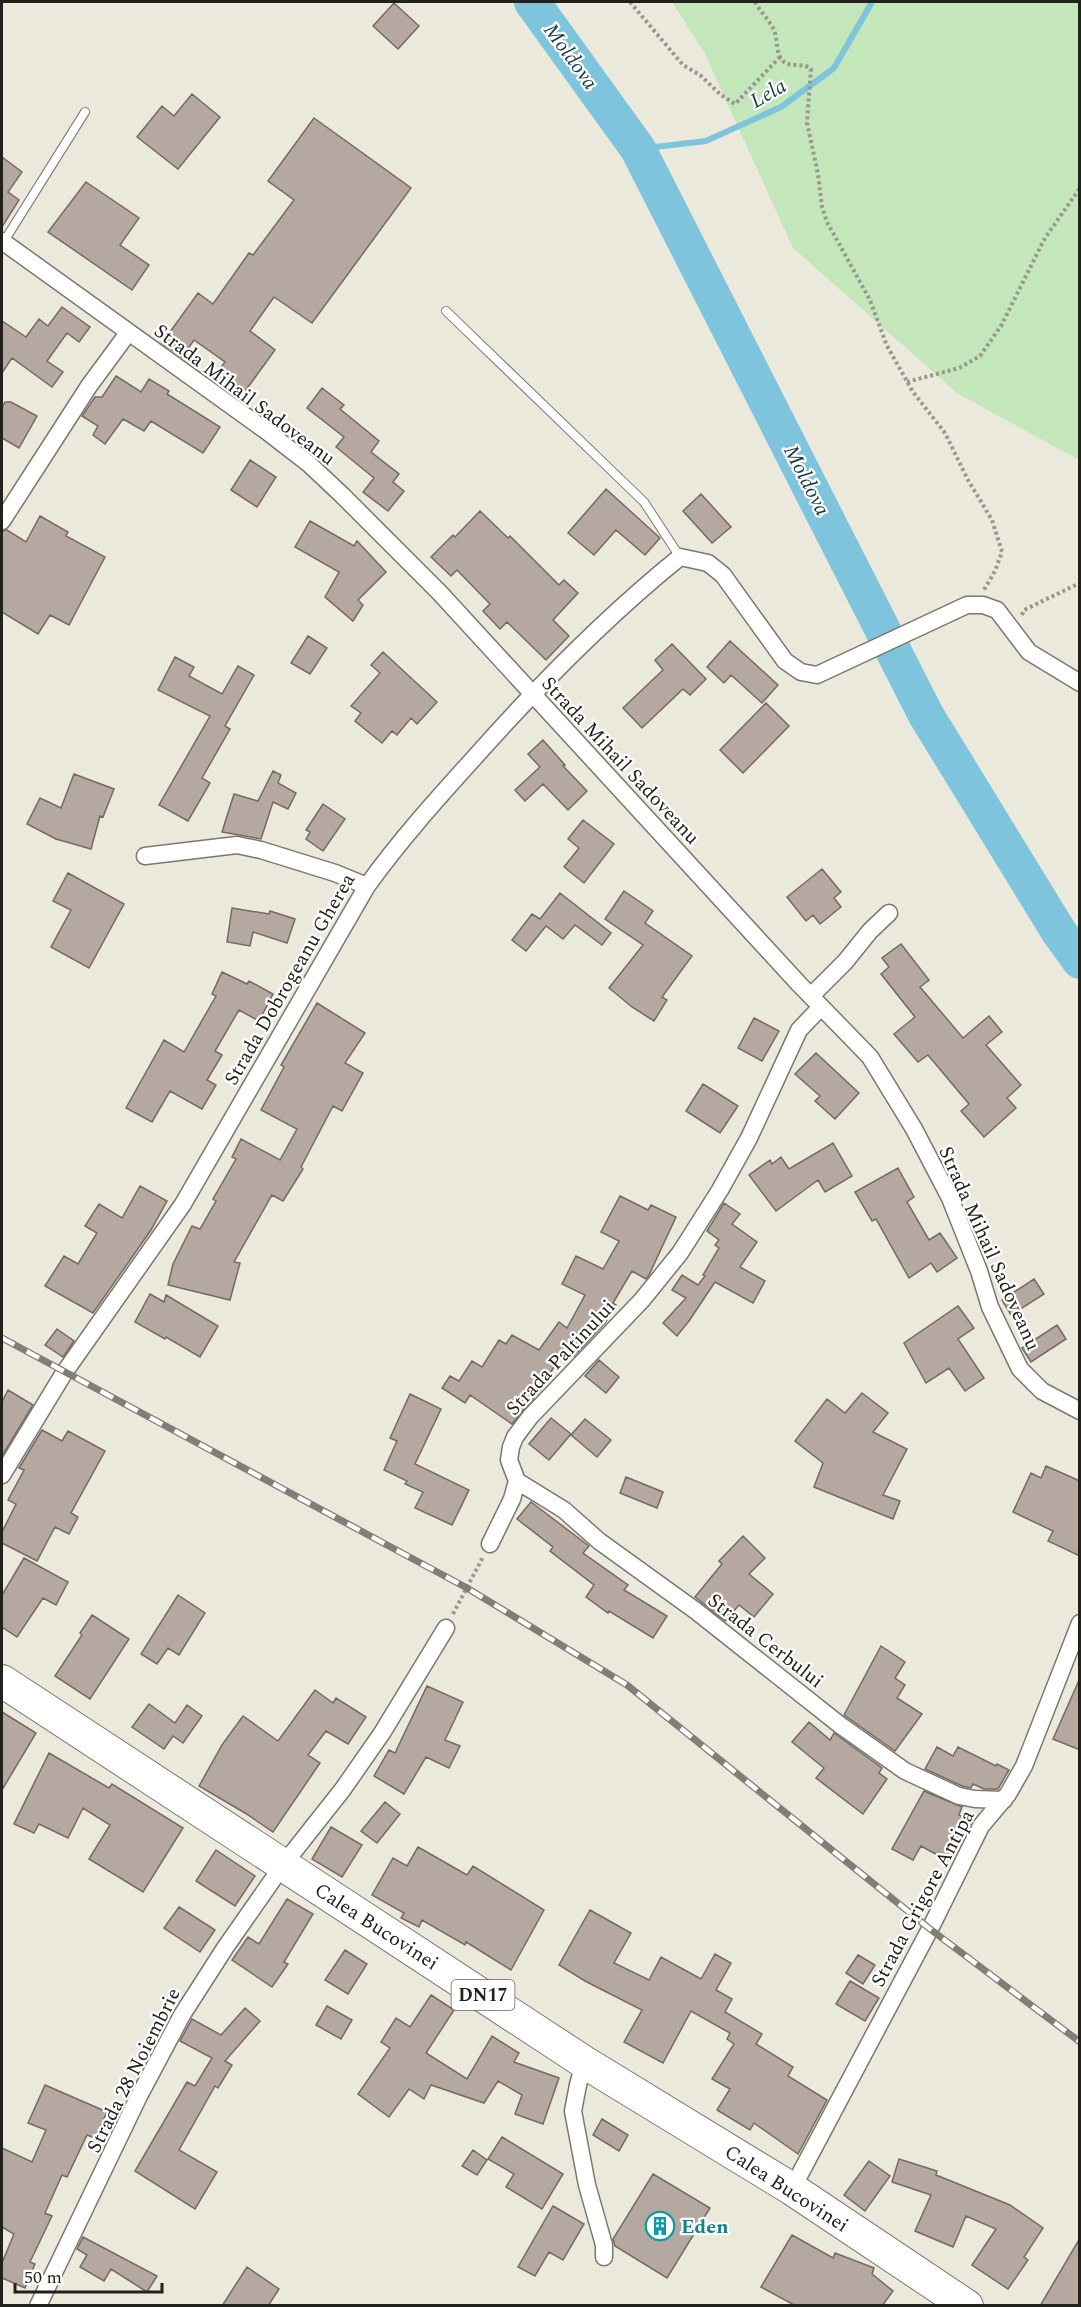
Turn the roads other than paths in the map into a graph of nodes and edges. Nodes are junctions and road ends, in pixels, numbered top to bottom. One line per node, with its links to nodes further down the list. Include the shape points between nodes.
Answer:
1 (85, 112): 2 (lane)
2 (2, 242): 4 (street, Strada Mihail Sadoveanu)
3 (446, 311): 6 (lane, via 644,502)
4 (128, 333): 5 (street, via 89,386); 8 (street, Strada Mihail Sadoveanu, via 209,388 317,472 411,563)
5 (2, 522)
6 (680, 557): 7 (street, via 708,563 723,575 785,661 801,672 817,675 975,605 997,610 1029,652); 8 (street, Strada Dobrogeanu Gherea)
7 (1080, 683)
8 (531, 694): 10 (street, Strada Dobrogeanu Gherea, via 397,845); 12 (street, Strada Mihail Sadoveanu)
9 (145, 856): 10 (street, via 237,845)
10 (367, 886): 14 (street, Strada Dobrogeanu Gherea, via 183,1204 64,1373)
11 (889, 913): 12 (street, Strada Paltinului, via 870,931)
12 (816, 1001): 13 (street, Strada Mihail Sadoveanu, via 870,1057 914,1129 950,1197 990,1307 1020,1369 1042,1391); 15 (street, Strada Paltinului, via 749,1138 680,1253 642,1300 514,1437 509,1460)
13 (1080, 1411)
14 (2, 1475)
15 (517, 1482): 16 (street); 20 (street, Strada Cerbului, via 564,1510 599,1541 905,1771 959,1796)
16 (490, 1544)
17 (1080, 1623): 20 (street, Strada Grigore Antipa, via 1024,1766)
18 (446, 1628): 21 (street, via 382,1733)
19 (2, 1681): 21 (highway, Calea Bucovinei / DN17)
20 (1004, 1800): 23 (street, Strada Grigore Antipa, via 981,1826)
21 (283, 1865): 22 (highway, Calea Bucovinei / DN17); 25 (street, Strada 28 Noiembrie, via 225,1948 167,2042)
22 (585, 2062): 23 (highway, Calea Bucovinei / DN17); 24 (street, via 573,2111)
23 (792, 2189): 26 (highway, Calea Bucovinei / DN17)
24 (604, 2257)
25 (38, 2306)
26 (967, 2306)

